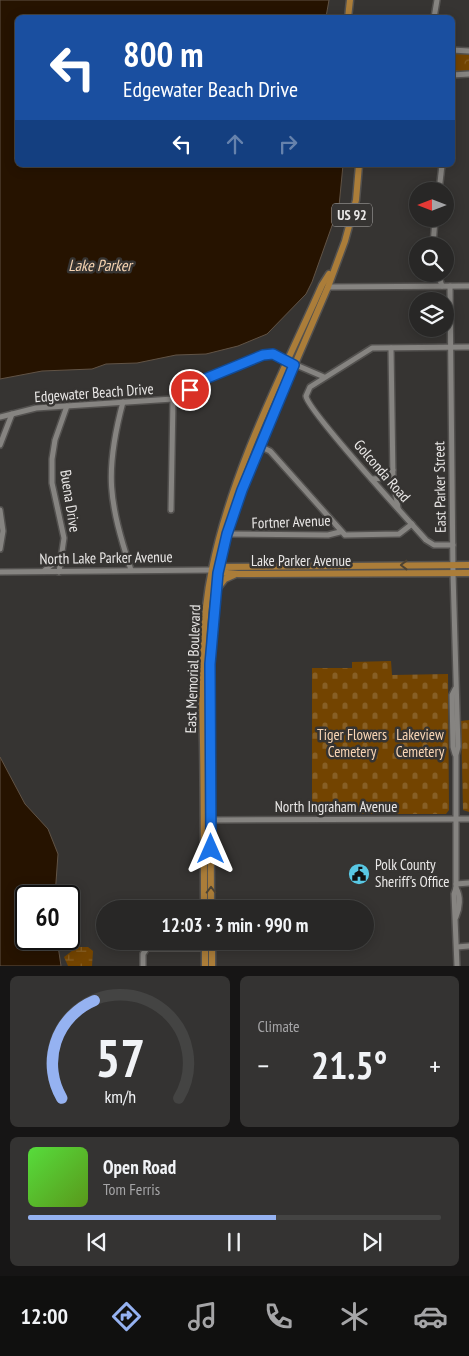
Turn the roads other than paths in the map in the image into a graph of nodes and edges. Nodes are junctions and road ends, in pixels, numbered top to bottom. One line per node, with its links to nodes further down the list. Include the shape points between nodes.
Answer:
1 (350, 0): 3 (main road)
2 (437, 0): 4 (street)
3 (348, 15)
4 (434, 15)
5 (455, 50): 6 (street)
6 (469, 51)
7 (469, 74): 8 (street)
8 (455, 75)
9 (359, 167): 12 (main road, East Memorial Boulevard / US 92, via 353,212)
10 (442, 167): 11 (street)
11 (440, 182)
12 (331, 272): 17 (main road, East Memorial Boulevard / US 92); 21 (main road, East Memorial Boulevard / US 92, via 322,284)
13 (441, 282): 14 (street)
14 (442, 286): 15 (street); 17 (street)
15 (450, 286): 16 (street); 19 (street, East Parker Street)
16 (469, 286)
17 (328, 287): 21 (main road, East Memorial Boulevard / US 92)
18 (391, 348): 19 (street); 22 (street, via 366,351); 30 (street)
19 (451, 348): 20 (street); 38 (street, East Parker Street)
20 (469, 348)
21 (291, 363): 22 (street, Edgewater Beach Drive); 23 (street, Edgewater Beach Drive, via 273,354 263,355 200,381); 29 (main road, East Memorial Boulevard / US 92); 44 (main road, East Memorial Boulevard / US 92, via 234,489)
22 (324, 377): 31 (street, Golconda Road, via 310,387 306,396 308,405)
23 (173, 399): 24 (street, Edgewater Beach Drive); 34 (street)
24 (122, 402): 25 (street, Edgewater Beach Drive); 43 (street, via 111,450 111,495)
25 (67, 406): 26 (street, Edgewater Beach Drive); 40 (street, Buena Drive, via 55,440 52,468 52,483 63,531)
26 (12, 414): 27 (street, Edgewater Beach Drive); 28 (street)
27 (0, 417)
28 (0, 444)
29 (259, 446): 36 (street, via 270,451); 37 (main road, East Memorial Boulevard / US 92)
30 (393, 470): 31 (street, via 385,478); 32 (street)
31 (372, 479): 32 (street, Golconda Road)
32 (398, 508): 35 (street, Golconda Road)
33 (0, 510): 39 (street, via 3,531)
34 (171, 510)
35 (412, 524): 36 (street, Fortner Avenue, via 397,535 345,535); 38 (street, Golconda Road, via 430,542)
36 (340, 532): 37 (street, Fortner Avenue, via 328,535)
37 (227, 534): 44 (main road, East Memorial Boulevard / US 92)
38 (453, 545): 41 (street, East Parker Street)
39 (0, 549)
40 (61, 557): 46 (street); 47 (street, Buena Drive); 48 (street)
41 (453, 565): 42 (main road, Lake Parker Avenue); 44 (main road, Lake Parker Avenue, one-way to 44); 49 (street, East Parker Street)
42 (469, 565)
43 (131, 570): 44 (street, North Lake Parker Avenue); 48 (street, North Lake Parker Avenue)
44 (216, 570): 51 (main road, Lake Parker Avenue); 52 (main road, East Memorial Boulevard / US 92); 53 (main road, East Memorial Boulevard / US 92, via 204,627)
45 (0, 572): 46 (street, North Lake Parker Avenue)
46 (41, 572): 47 (street, North Lake Parker Avenue)
47 (59, 572): 48 (street, North Lake Parker Avenue)
48 (70, 572)
49 (453, 573): 50 (main road, Lake Parker Avenue); 51 (main road, Lake Parker Avenue); 55 (street, East Parker Street)
50 (469, 573)
51 (238, 574): 52 (main road, via 225,579)
52 (215, 592): 54 (main road, East Memorial Boulevard / US 92, via 210,645)
53 (202, 700): 54 (main road); 57 (main road, East Memorial Boulevard / US 92)
54 (210, 717): 57 (main road, East Memorial Boulevard / US 92)
55 (456, 819): 56 (street, North Ingraham Avenue); 57 (street, North Ingraham Avenue); 59 (street, East Parker Street)
56 (469, 819)
57 (207, 820): 60 (main road, East Memorial Boulevard / US 92); 61 (main road, East Memorial Boulevard / US 92, one-way to 57)
58 (469, 884): 59 (street)
59 (456, 886): 63 (street, East Parker Street)
60 (204, 900)
61 (211, 900)
62 (469, 946): 63 (street)
63 (457, 947): 70 (street, East Parker Street)
64 (146, 950): 67 (street)
65 (205, 950): 68 (main road)
66 (212, 950): 69 (main road)
67 (143, 966)
68 (205, 966)
69 (212, 966)
70 (457, 966)

